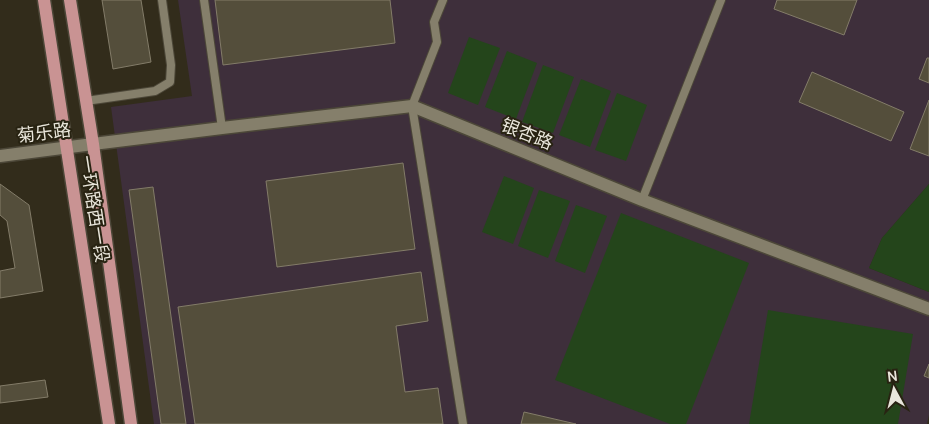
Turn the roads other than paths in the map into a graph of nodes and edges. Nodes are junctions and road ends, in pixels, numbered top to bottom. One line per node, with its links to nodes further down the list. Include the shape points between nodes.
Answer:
1 (44, 0): 11 (main road, 一环路西一段)
2 (70, 0): 7 (main road, 一环路西一段)
3 (162, 0): 7 (lane, via 171,65 170,82 155,91)
4 (204, 0): 9 (lane)
5 (443, 0): 8 (lane, via 434,22 438,42)
6 (721, 0): 13 (lane)
7 (86, 101): 10 (main road, 一环路西一段)
8 (412, 106): 9 (street, 银杏路); 13 (street, 银杏路); 17 (lane)
9 (222, 128): 10 (street, 银杏路)
10 (92, 144): 11 (street, 菊乐路); 16 (main road, 一环路西一段)
11 (67, 147): 12 (street, 菊乐路); 15 (main road, 一环路西一段)
12 (0, 156)
13 (642, 200): 14 (street, 银杏路)
14 (929, 310)
15 (108, 424)
16 (131, 424)
17 (463, 424)

